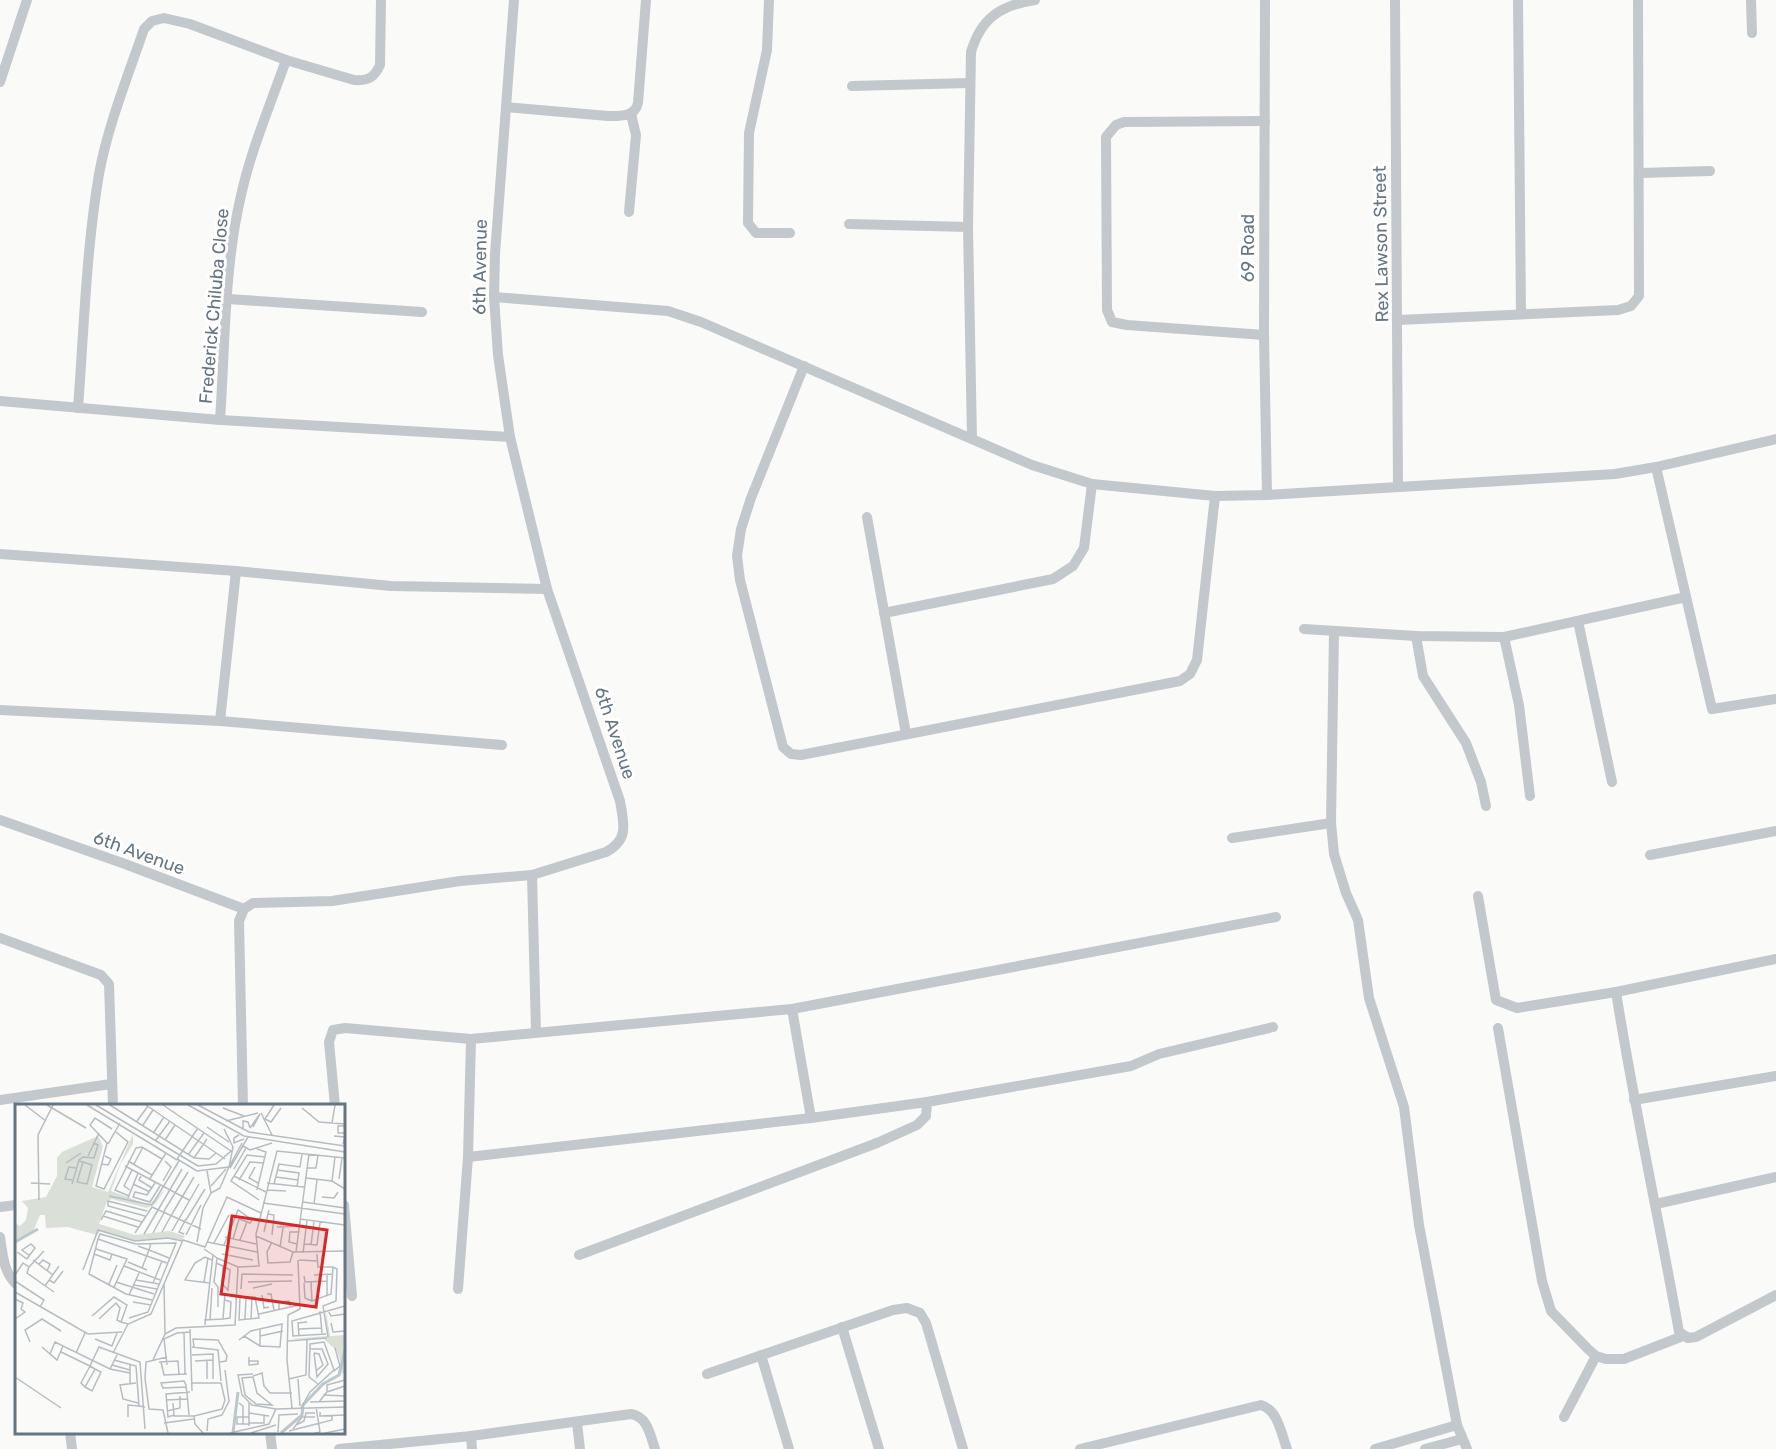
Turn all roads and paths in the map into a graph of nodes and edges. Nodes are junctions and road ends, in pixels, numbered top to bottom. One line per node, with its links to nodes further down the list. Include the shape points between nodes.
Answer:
1 (27, 0): 14 (street)
2 (381, 0): 13 (street, via 380,65 370,79 354,80)
3 (514, 0): 17 (street, 6th Avenue)
4 (645, 0): 18 (street, via 638,103)
5 (769, 0): 25 (street, via 767,50 749,133 748,223 756,233)
6 (1035, 0): 15 (street, via 1015,3 986,23 970,52)
7 (1265, 0): 19 (street, 69 Road)
8 (1395, 0): 30 (street, Rex Lawson Street)
9 (1518, 0): 29 (street)
10 (1638, 0): 21 (street)
11 (1752, 0): 12 (street)
12 (1752, 33)
13 (286, 60): 27 (street, Frederick Chiluba Close, via 239,200); 34 (street, via 164,18 152,21 144,29 119,100 100,172 91,230)
14 (0, 82)
15 (969, 83): 16 (street); 24 (street)
16 (852, 86)
17 (506, 107): 18 (street, via 608,116); 26 (street, 6th Avenue)
18 (630, 114): 22 (street, via 636,135)
19 (1265, 121): 31 (street, 69 Road); 31 (street, via 1124,122 1106,137 1107,310 1112,322)
20 (1710, 171): 21 (street)
21 (1640, 173): 29 (street, via 1639,296 1631,306 1618,310)
22 (629, 212)
23 (849, 224): 24 (street)
24 (968, 227): 37 (street)
25 (790, 233)
26 (494, 297): 32 (street, via 668,311); 36 (street, 6th Avenue)
27 (228, 299): 28 (street); 35 (street, Frederick Chiluba Close)
28 (422, 312)
29 (1521, 314): 30 (street)
30 (1398, 320): 41 (street, Rex Lawson Street)
31 (1264, 335): 42 (street, 69 Road)
32 (804, 366): 37 (street); 58 (street, via 751,498 737,556 783,747 791,754 801,755)
33 (0, 402): 34 (street)
34 (78, 408): 35 (street)
35 (220, 420): 36 (street)
36 (510, 437): 47 (street, 6th Avenue)
37 (972, 439): 40 (street, via 1032,465)
38 (1776, 439): 39 (street)
39 (1656, 467): 41 (street, via 1615,474); 48 (street)
40 (1092, 484): 43 (street); 49 (street, via 1084,548 1073,566 1053,579)
41 (1398, 488): 42 (street)
42 (1267, 495): 43 (street)
43 (1215, 496): 58 (street, via 1197,660 1190,674 1180,681)
44 (867, 517): 49 (street)
45 (0, 554): 46 (street)
46 (236, 572): 47 (street, via 391,586); 57 (street)
47 (548, 589): 68 (street, 6th Avenue, via 624,823 616,846 606,852)
48 (1686, 597): 50 (street); 55 (street, via 1712,710)
49 (884, 613): 58 (street)
50 (1578, 621): 54 (street); 60 (street)
51 (1304, 629): 52 (street)
52 (1335, 631): 53 (street); 64 (street)
53 (1416, 636): 54 (street); 62 (street, via 1423,675 1466,743)
54 (1504, 637): 61 (street)
55 (1776, 699)
56 (0, 710): 57 (street)
57 (220, 721): 59 (street)
58 (906, 734)
59 (502, 745)
60 (1612, 782)
61 (1530, 796)
62 (1486, 806)
63 (0, 820): 70 (street, 6th Avenue)
64 (1331, 823): 66 (street); 108 (street, via 1334,854 1358,920 1369,998 1404,1107 1419,1225)
65 (1776, 831): 67 (street)
66 (1232, 838)
67 (1650, 855)
68 (532, 874): 70 (street, 6th Avenue, via 332,901 254,903); 78 (street)
69 (1478, 896): 74 (street, via 1496,1000 1517,1008)
70 (244, 909): 86 (street, via 239,921)
71 (1276, 917): 75 (street)
72 (0, 938): 81 (street, via 101,975 110,984)
73 (1776, 959): 74 (street)
74 (1616, 992): 83 (street)
75 (792, 1009): 78 (street); 88 (street)
76 (1273, 1027): 84 (street, via 1159,1054 1131,1066)
77 (1498, 1028): 104 (street, via 1542,1281 1551,1311)
78 (536, 1032): 79 (street)
79 (471, 1039): 87 (street, via 333,1030 329,1042); 89 (street)
80 (1776, 1076): 83 (street)
81 (111, 1084): 82 (street); 85 (street)
82 (0, 1100)
83 (1634, 1100): 91 (street)
84 (927, 1102): 88 (street); 96 (street, via 926,1116 917,1125 877,1143)
85 (113, 1104)
86 (243, 1104)
87 (334, 1104)
88 (811, 1118): 89 (street)
89 (468, 1157): 98 (street)
90 (1776, 1177): 91 (street)
91 (1656, 1204): 102 (street, via 1679,1332)
92 (15, 1205): 93 (street)
93 (0, 1207)
94 (345, 1216): 100 (street)
95 (0, 1237): 97 (street, via 5,1268)
96 (579, 1255)
97 (15, 1283)
98 (458, 1289)
99 (1776, 1295): 102 (street, via 1696,1337)
100 (352, 1296)
101 (842, 1327): 103 (street); 121 (street); 122 (street, via 893,1310 907,1308 920,1313)
102 (1683, 1336): 104 (street, via 1624,1359)
103 (761, 1355): 105 (street); 120 (street)
104 (1596, 1356): 106 (street)
105 (707, 1374)
106 (1564, 1417)
107 (577, 1423): 111 (street); 118 (street); 119 (street, via 639,1416 645,1421)
108 (1457, 1425): 112 (street); 125 (street)
109 (70, 1434): 114 (street)
110 (270, 1434): 115 (street)
111 (471, 1436): 113 (street); 117 (street)
112 (1464, 1444): 126 (street)
113 (355, 1448): 116 (street)
114 (72, 1449)
115 (272, 1449)
116 (339, 1449)
117 (472, 1449)
118 (580, 1449)
119 (655, 1449)
120 (789, 1449)
121 (879, 1449)
122 (963, 1449)
123 (1080, 1449): 124 (street, via 1261,1405 1273,1412)
124 (1287, 1449)
125 (1375, 1449)
126 (1425, 1449)

